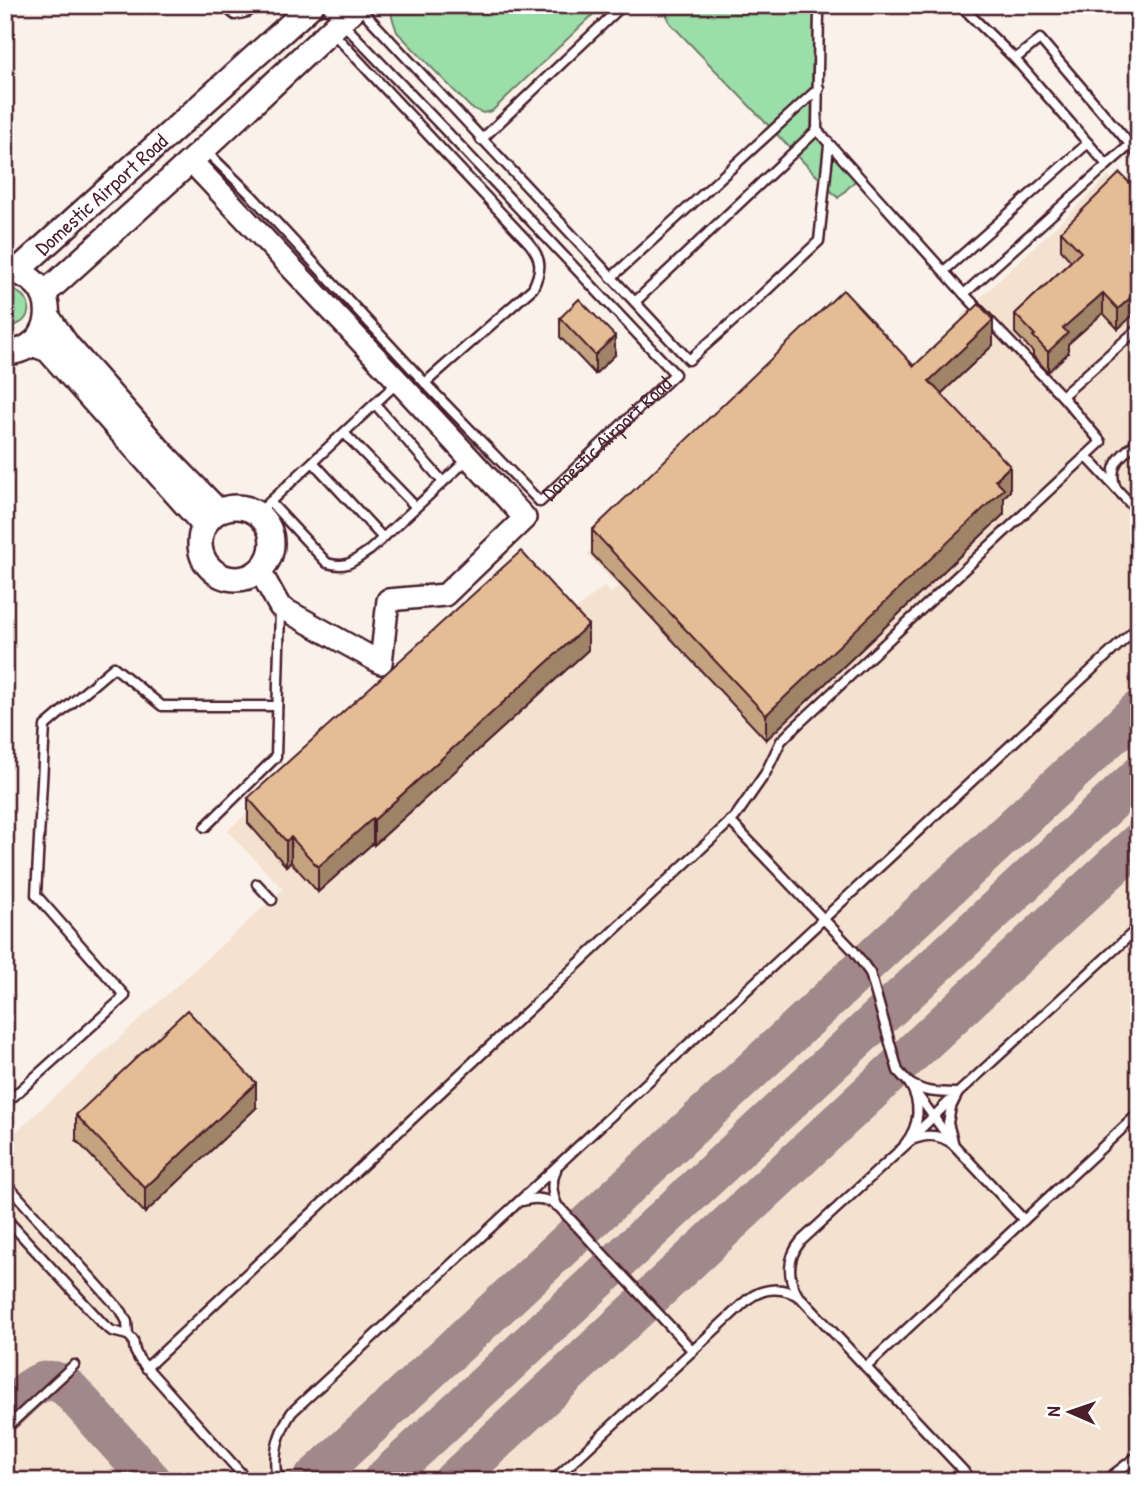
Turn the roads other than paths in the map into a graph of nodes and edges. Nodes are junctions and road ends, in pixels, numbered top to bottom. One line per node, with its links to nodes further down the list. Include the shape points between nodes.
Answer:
1 (223, 5): 2 (lane, via 235,15)
2 (254, 5)
3 (312, 5): 19 (main road, Domestic Airport Road)
4 (357, 5): 8 (main road, Domestic Airport Road); 12 (lane, Domestic Airport Road)
5 (623, 5): 12 (lane)
6 (816, 5): 10 (lane)
7 (960, 5): 9 (lane)
8 (332, 20): 16 (main road, Domestic Airport Road); 30 (lane, via 529,243 540,263 533,288); 30 (lane, Domestic Airport Road, via 374,55 675,374 540,502)
9 (1015, 59): 13 (lane); 15 (lane, via 1040,39)
10 (819, 88): 11 (lane); 21 (lane)
11 (817, 130): 14 (lane); 24 (lane)
12 (481, 140): 21 (lane, Domestic Airport Road)
13 (1088, 143): 18 (lane); 20 (lane)
14 (829, 145): 20 (lane); 24 (lane, Domestic Airport Road, via 819,241 689,360)
15 (1130, 145): 17 (lane); 18 (lane)
16 (197, 155): 22 (main road, Domestic Airport Road); 29 (street); 30 (lane, Domestic Airport Road, via 251,195)
17 (1139, 155)
18 (1107, 165): 23 (lane)
19 (11, 271): 22 (main road, via 28,276)
20 (944, 271): 23 (lane)
21 (611, 278): 24 (lane, Domestic Airport Road)
22 (44, 294): 25 (main road)
23 (964, 294): 31 (lane)
24 (635, 302)
25 (48, 317): 27 (main road); 43 (main road, via 66,345 162,453)
26 (1139, 328): 31 (lane)
27 (33, 344): 28 (main road); 43 (main road, via 48,350 145,461)
28 (5, 353)
29 (398, 381): 32 (lane); 36 (street)
30 (425, 383)
31 (1062, 396): 35 (lane, via 1101,442)
32 (375, 404): 33 (lane); 38 (lane)
33 (344, 433): 37 (lane); 40 (lane)
34 (1139, 440): 39 (lane, via 1115,464 1114,484)
35 (1086, 456): 39 (lane); 49 (lane, via 781,741 765,774)
36 (469, 457): 38 (lane); 46 (street, via 525,518 445,595 388,600 381,663)
37 (313, 462): 41 (lane); 44 (lane)
38 (443, 482): 40 (lane)
39 (1119, 491): 42 (lane)
40 (416, 507): 44 (lane)
41 (264, 508): 43 (main road, via 229,508); 44 (lane, via 327,563 351,562); 45 (main road, via 272,551)
42 (1139, 513)
43 (211, 518): 45 (main road, via 200,536 209,568 239,580)
44 (383, 538)
45 (260, 571): 46 (street)
46 (280, 607): 48 (lane)
47 (1139, 626): 53 (lane)
48 (277, 706): 50 (lane, via 276,757); 57 (lane, via 162,706 114,667 45,726 36,895 125,996)
49 (730, 821): 53 (lane); 73 (lane)
50 (205, 827)
51 (257, 884): 52 (lane)
52 (272, 900)
53 (824, 919): 55 (lane, via 870,973 898,1071); 62 (lane)
54 (1139, 927): 56 (lane)
55 (909, 1083): 56 (lane, via 935,1093); 59 (lane); 60 (lane, via 918,1114)
56 (958, 1093): 59 (lane); 61 (lane, via 948,1123)
57 (5, 1104)
58 (1139, 1113): 67 (lane)
59 (934, 1117): 60 (lane); 61 (lane)
60 (905, 1144): 61 (lane, via 927,1135); 68 (lane, via 797,1247 790,1275)
61 (954, 1145): 67 (lane)
62 (563, 1162): 64 (lane); 65 (lane, via 552,1181)
63 (5, 1185): 69 (lane, via 122,1312)
64 (518, 1204): 65 (lane, via 540,1199); 77 (lane, via 292,1412 275,1451 276,1473)
65 (559, 1207): 70 (lane)
66 (5, 1220): 69 (lane, via 104,1325)
67 (1024, 1220): 72 (lane)
68 (798, 1296): 70 (lane, via 777,1289 758,1293); 72 (lane)
69 (128, 1335): 73 (lane)
70 (693, 1351): 78 (lane)
71 (74, 1366): 74 (lane)
72 (866, 1367): 79 (lane)
73 (146, 1368): 76 (lane)
74 (5, 1429)
75 (1139, 1455): 80 (lane)
76 (248, 1481)
77 (283, 1481)
78 (555, 1481)
79 (973, 1481)
80 (1105, 1481)

